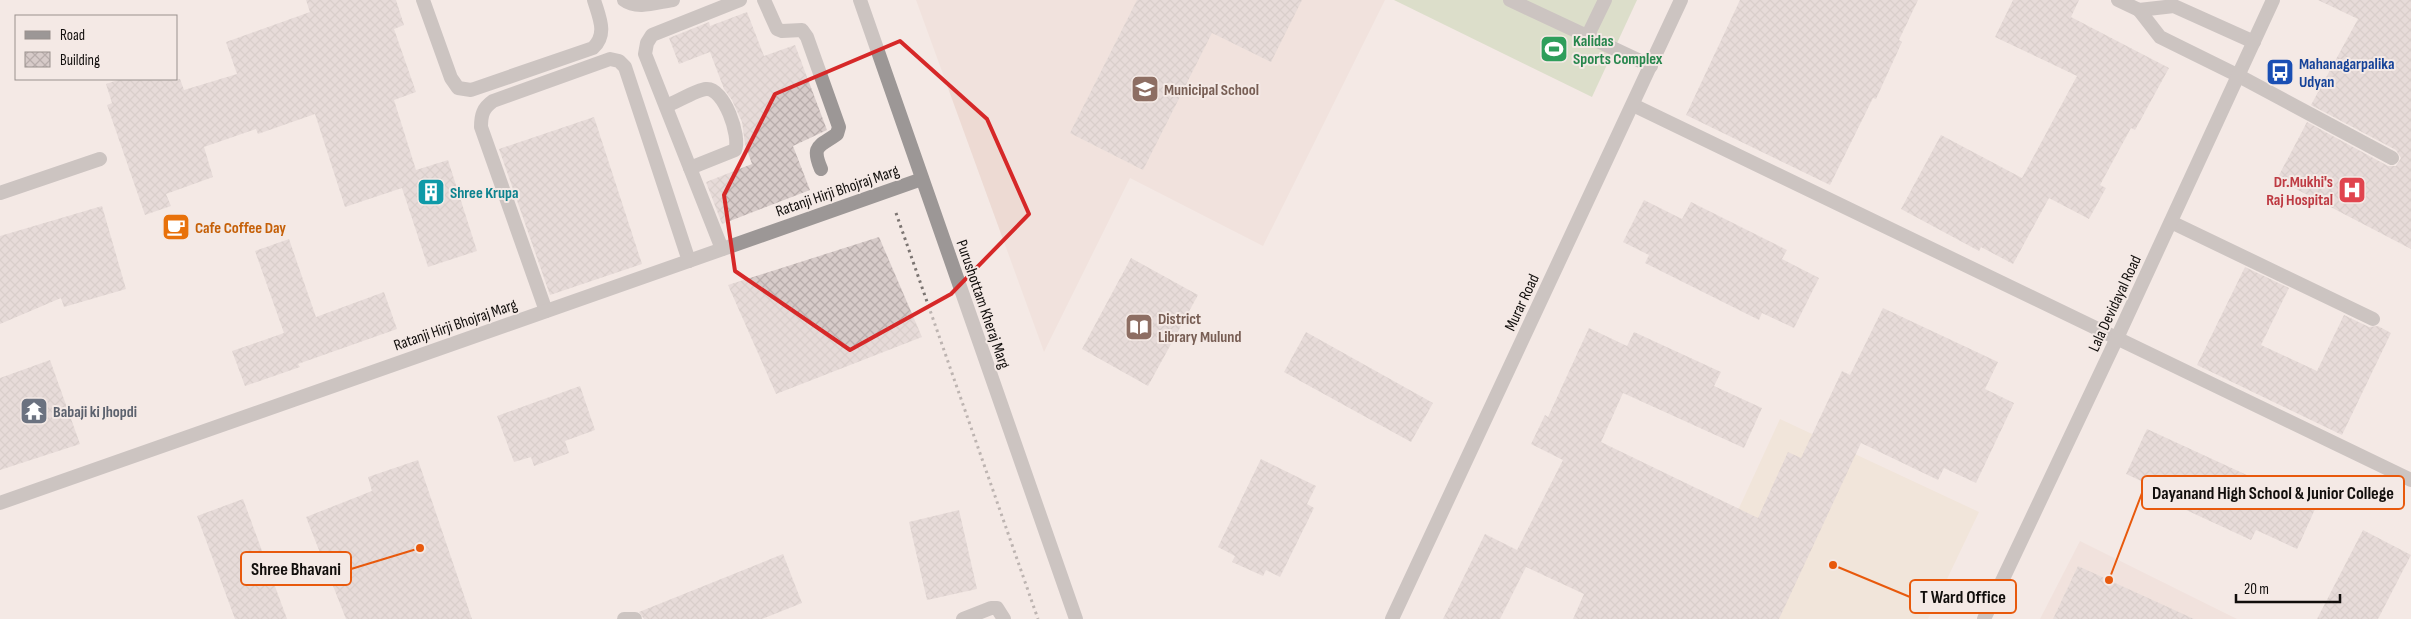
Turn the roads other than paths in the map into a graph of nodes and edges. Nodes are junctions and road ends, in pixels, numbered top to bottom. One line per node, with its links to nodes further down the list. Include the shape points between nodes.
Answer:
1 (423, 0): 2 (street, via 451,78 458,88 470,90 593,48 603,33)
2 (594, 0)
3 (624, 0): 4 (street, via 639,5)
4 (673, 0)
5 (740, 0): 18 (street, via 652,35 645,54)
6 (764, 0): 23 (street, via 777,29 802,30 807,37 839,127 837,134 816,150)
7 (860, 0): 24 (street, Purushottam Kheraj Marg)
8 (1510, 0): 14 (street)
9 (1605, 0): 14 (street)
10 (1680, 0): 16 (street, Murar Road)
11 (2118, 0): 13 (street)
12 (2273, 0): 15 (street, Lala Devidayal Road)
13 (2139, 10): 15 (street, via 2174,6); 17 (street, via 2160,37)
14 (1588, 35): 16 (street)
15 (2254, 42): 17 (street, Lala Devidayal Road)
16 (1650, 66): 19 (street, Murar Road)
17 (2238, 76): 21 (street); 26 (street, Lala Devidayal Road)
18 (666, 106): 22 (street); 22 (street, via 706,89 715,91 722,98 738,144 735,150)
19 (1633, 106): 31 (street); 39 (street, Murar Road)
20 (100, 158): 25 (street)
21 (2392, 158)
22 (690, 168): 27 (street)
23 (821, 169)
24 (922, 179): 27 (street, Ratanji Hirji Bhojraj Marg); 38 (street, Purushottam Kheraj Marg)
25 (0, 193)
26 (2171, 222): 30 (street); 31 (street, Lala Devidayal Road)
27 (722, 249): 28 (street, Ratanji Hirji Bhojraj Marg)
28 (689, 261): 29 (street, Ratanji Hirji Bhojraj Marg); 29 (street, via 625,67 610,59 493,101 485,107 481,117 481,128)
29 (546, 311): 33 (street, Ratanji Hirji Bhojraj Marg)
30 (2373, 319)
31 (2117, 338): 32 (street); 40 (street, Lala Devidayal Road)
32 (2411, 480)
33 (0, 503)
34 (624, 619): 35 (street)
35 (635, 619)
36 (963, 619): 37 (street, via 991,608 997,608)
37 (1004, 619)
38 (1076, 619)
39 (1392, 619)
40 (1984, 619)

